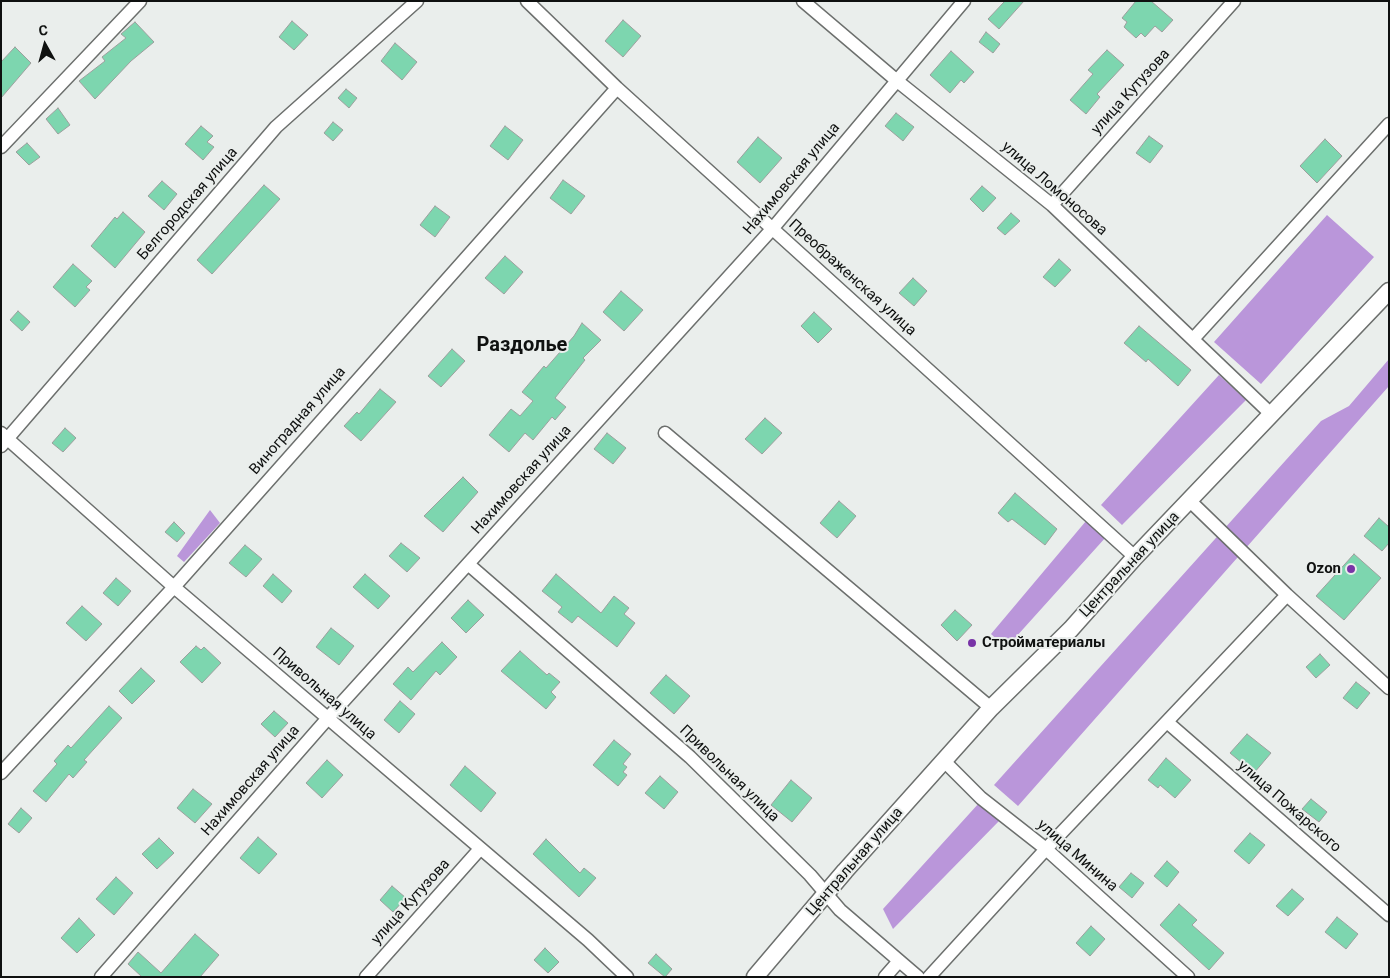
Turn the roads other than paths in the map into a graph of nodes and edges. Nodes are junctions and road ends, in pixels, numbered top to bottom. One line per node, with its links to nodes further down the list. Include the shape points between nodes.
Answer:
1 (140, 1): 10 (street)
2 (417, 1): 17 (street, Белгородская улица, via 276,127)
3 (527, 1): 8 (street, Преображенская улица)
4 (803, 1): 7 (street, улица Ломоносова)
5 (964, 1): 7 (street, Нахимовская улица)
6 (1234, 1): 11 (street, улица Кутузова)
7 (896, 80): 11 (street, улица Ломоносова); 12 (street, Нахимовская улица)
8 (617, 88): 12 (street, Преображенская улица); 21 (street, Виноградная улица)
9 (1389, 124): 14 (street)
10 (1, 147)
11 (1052, 205): 14 (street, улица Ломоносова)
12 (773, 228): 19 (street, Преображенская улица); 20 (street, Нахимовская улица)
13 (1389, 291): 15 (main road, Центральная улица)
14 (1194, 338): 15 (street, улица Ломоносова)
15 (1271, 414): 18 (main road, Центральная улица)
16 (665, 433): 24 (street)
17 (3, 439): 21 (street, Привольная улица)
18 (1190, 501): 19 (main road, Центральная улица); 22 (street)
19 (1135, 557): 24 (main road, Центральная улица)
20 (468, 564): 25 (street, Нахимовская улица); 31 (street, Привольная улица, via 690,757 810,875)
21 (174, 587): 25 (street, Привольная улица); 28 (street, Виноградная улица)
22 (1287, 595): 23 (street); 26 (street)
23 (1389, 688)
24 (992, 708): 27 (main road, Центральная улица)
25 (328, 718): 30 (street, Привольная улица); 34 (street, Нахимовская улица)
26 (1167, 722): 29 (street); 32 (street, улица Пожарского)
27 (944, 761): 29 (street, улица Минина, via 981,798); 31 (main road, Центральная улица)
28 (1, 774)
29 (1046, 849): 40 (street); 41 (street, улица Минина)
30 (480, 850): 35 (street, улица Кутузова); 36 (street, Привольная улица, via 588,940)
31 (826, 895): 33 (street, Привольная улица); 37 (main road, Центральная улица)
32 (1389, 915)
33 (899, 961): 38 (street); 39 (street, Привольная улица)
34 (101, 977)
35 (366, 977)
36 (627, 977)
37 (755, 977)
38 (885, 977)
39 (918, 977)
40 (929, 977)
41 (1188, 977)

